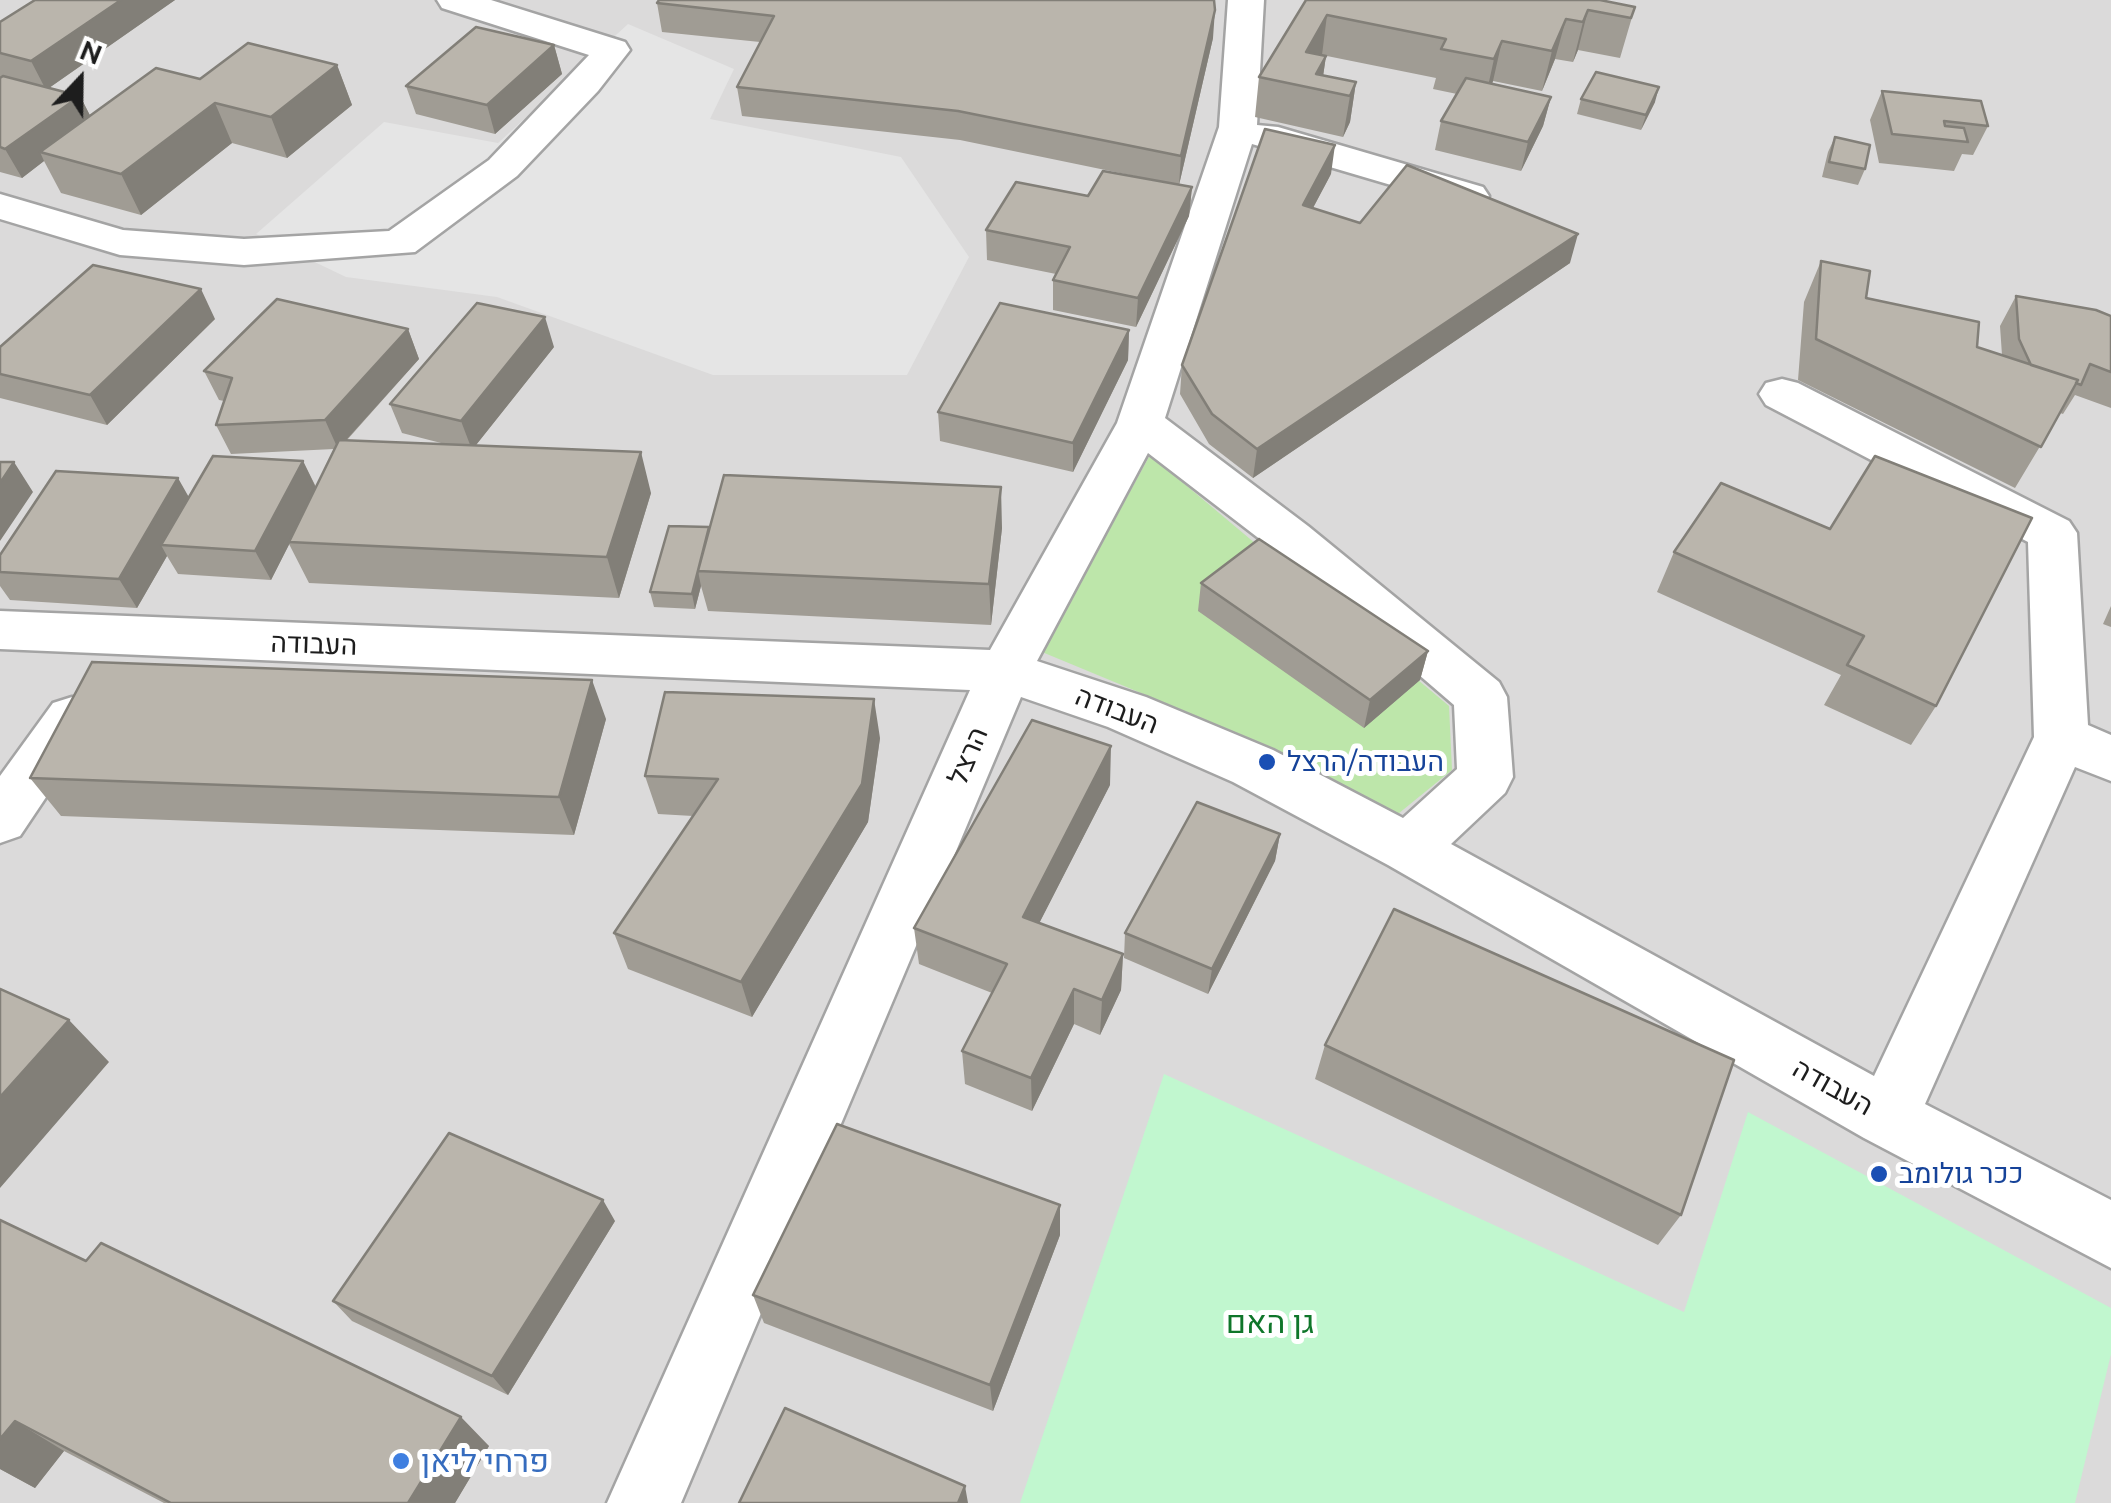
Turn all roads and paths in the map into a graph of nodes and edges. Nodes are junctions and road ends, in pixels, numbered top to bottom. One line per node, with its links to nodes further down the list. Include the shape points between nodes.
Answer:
1 (455, 0): 4 (street, via 612,50 502,168 400,243 244,252 120,242)
2 (1246, 0): 3 (street, הרצל)
3 (1238, 127): 5 (street); 7 (street, הרצל)
4 (0, 206)
5 (1510, 209)
6 (1782, 394): 11 (street, via 2052,533)
7 (1140, 423): 10 (street, הרצל); 14 (street, via 1480,697 1484,777)
8 (0, 630): 9 (street, העבודה)
9 (127, 636): 10 (street, העבודה); 13 (street)
10 (1006, 671): 14 (street, העבודה, via 1128,712 1254,766); 17 (street, הרצל)
11 (2061, 738): 12 (street); 15 (street)
12 (2111, 759)
13 (0, 820)
14 (1408, 848): 15 (street, העבודה)
15 (1887, 1117): 16 (street, העבודה)
16 (2111, 1235)
17 (644, 1503)

